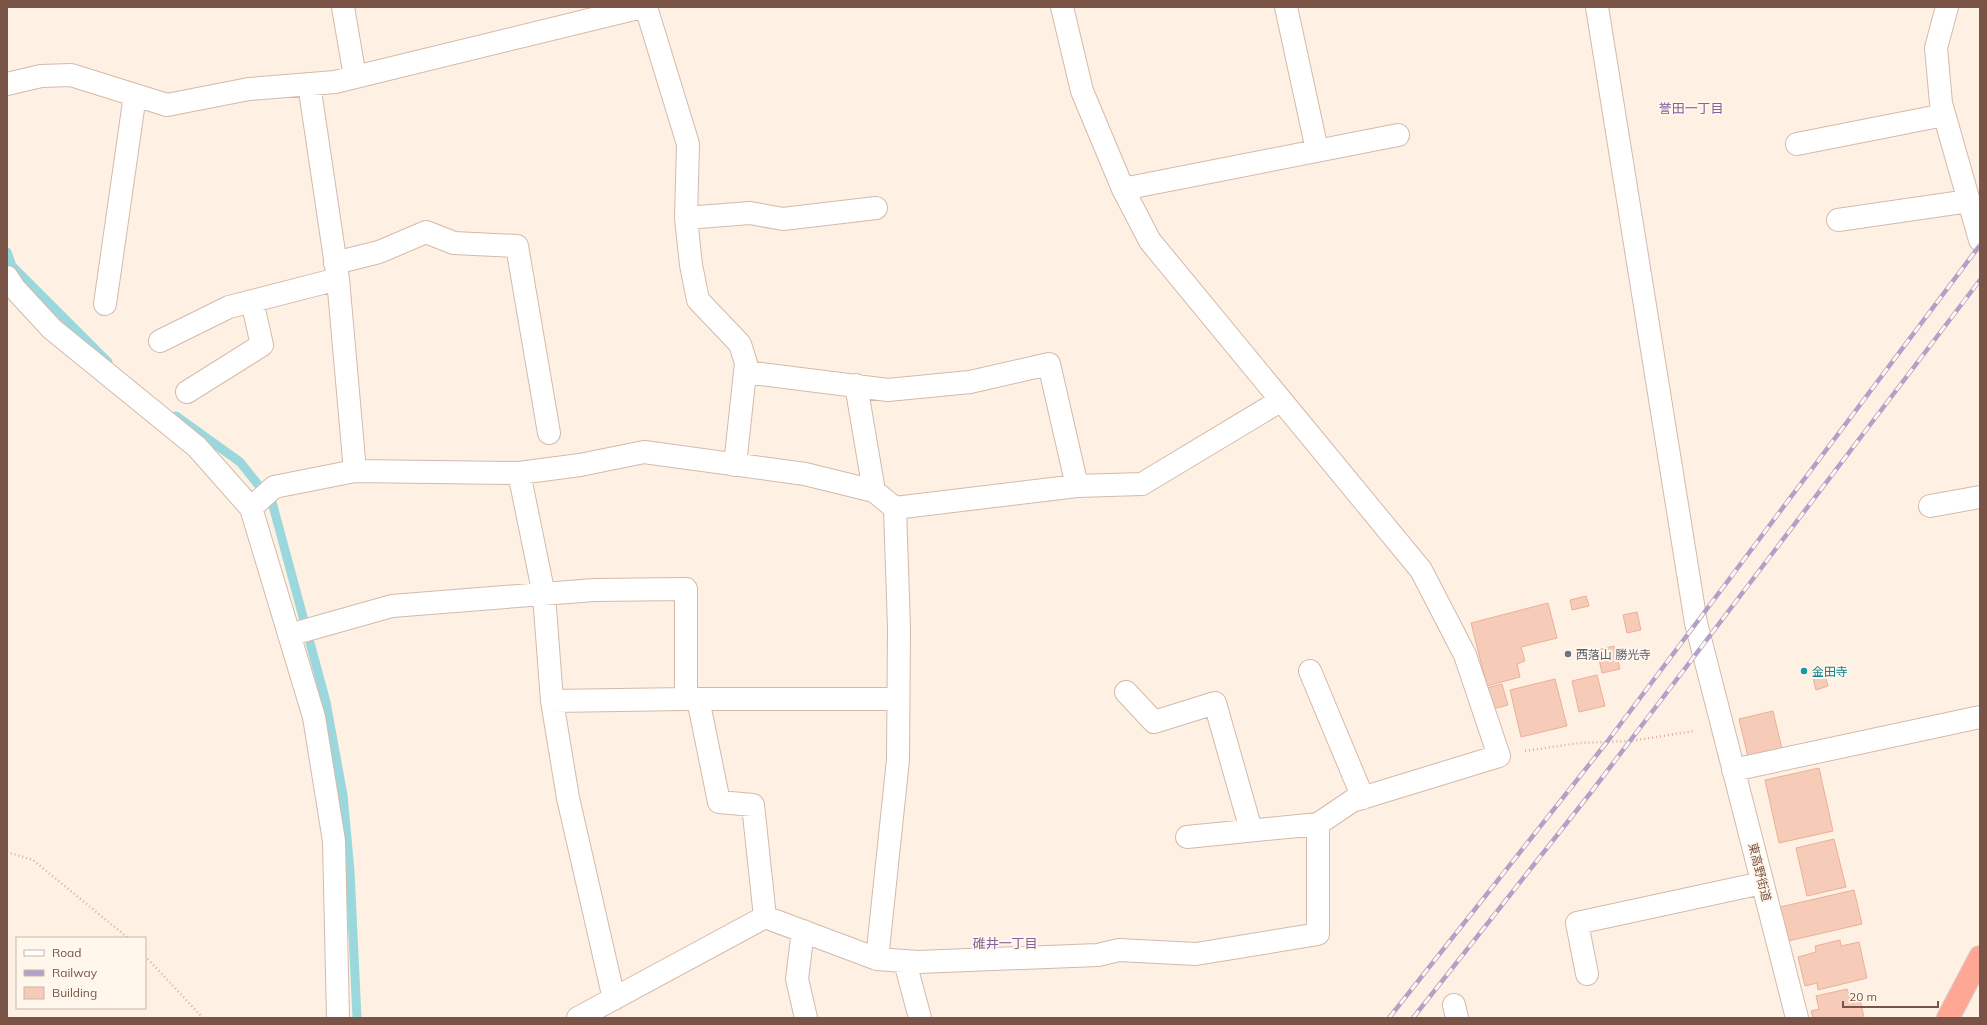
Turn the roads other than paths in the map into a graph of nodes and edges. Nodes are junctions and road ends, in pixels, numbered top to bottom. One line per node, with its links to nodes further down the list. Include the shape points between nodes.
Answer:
1 (343, 7): 8 (street)
2 (642, 7): 8 (street)
3 (646, 7): 19 (street, via 688,144)
4 (1062, 7): 16 (street, via 1082,91)
5 (1286, 7): 15 (street)
6 (1597, 7): 49 (street, 東高野街道, via 1696,623)
7 (1947, 7): 12 (street, via 1936,48)
8 (355, 77): 10 (street)
9 (7, 84): 11 (street, via 41,76 71,75)
10 (309, 84): 11 (street, via 249,89 166,105); 22 (street)
11 (135, 95): 25 (street)
12 (1944, 115): 14 (street); 17 (street)
13 (1398, 135): 15 (street)
14 (1797, 144)
15 (1317, 150): 16 (street)
16 (1123, 188): 30 (street, via 1150,241)
17 (1969, 201): 20 (street); 21 (street)
18 (876, 208): 19 (street, via 783,219 750,213)
19 (686, 218): 27 (street, via 690,265 698,300 740,344 746,363)
20 (1838, 220)
21 (1980, 240)
22 (336, 271): 24 (street); 31 (street, via 426,232 454,243 517,246); 33 (street)
23 (7, 277): 39 (street, via 52,329 197,447)
24 (252, 301): 26 (street, via 229,307); 29 (street, via 262,345)
25 (105, 304)
26 (160, 341)
27 (745, 372): 28 (street); 32 (street)
28 (856, 385): 35 (street, via 888,390 970,382 1049,364); 36 (street)
29 (187, 392)
30 (1280, 401): 35 (street, via 1142,484); 50 (street, via 1421,570 1465,655 1499,756)
31 (549, 433)
32 (735, 465): 34 (street, via 644,452); 36 (street, via 805,474)
33 (355, 471): 34 (street); 39 (street, via 274,487)
34 (519, 473): 41 (street)
35 (1077, 486): 40 (street)
36 (874, 491): 40 (street)
37 (1980, 497): 38 (street)
38 (1930, 506)
39 (251, 508): 42 (street)
40 (895, 508): 46 (street, via 899,628)
41 (544, 595): 42 (street, via 392,606); 45 (street, via 594,590 686,589); 47 (street)
42 (289, 635): 62 (street, via 314,717 334,841)
43 (1310, 671): 50 (street)
44 (1126, 692): 52 (street, via 1154,722 1215,703)
45 (692, 699): 46 (street); 47 (street); 55 (street, via 719,802 753,805)
46 (898, 699): 58 (street, via 898,760)
47 (552, 702): 61 (street, via 568,798)
48 (1980, 717): 49 (street)
49 (1734, 770): 54 (street, 東高野街道)
50 (1363, 798): 51 (street, via 1352,801)
51 (1318, 824): 52 (street); 59 (street, via 1318,934 1196,954 1119,950 1098,955)
52 (1251, 830): 53 (street)
53 (1187, 837)
54 (1762, 883): 60 (street, via 1577,924); 66 (street, 東高野街道)
55 (765, 917): 56 (street); 61 (street)
56 (803, 931): 58 (street); 64 (street, via 797,979)
57 (1980, 957): 67 (highway)
58 (877, 959): 59 (street)
59 (905, 962): 65 (street)
60 (1587, 974)
61 (614, 999): 63 (street)
62 (338, 1018)
63 (578, 1018)
64 (806, 1018)
65 (920, 1018)
66 (1797, 1018)
67 (1948, 1018)

